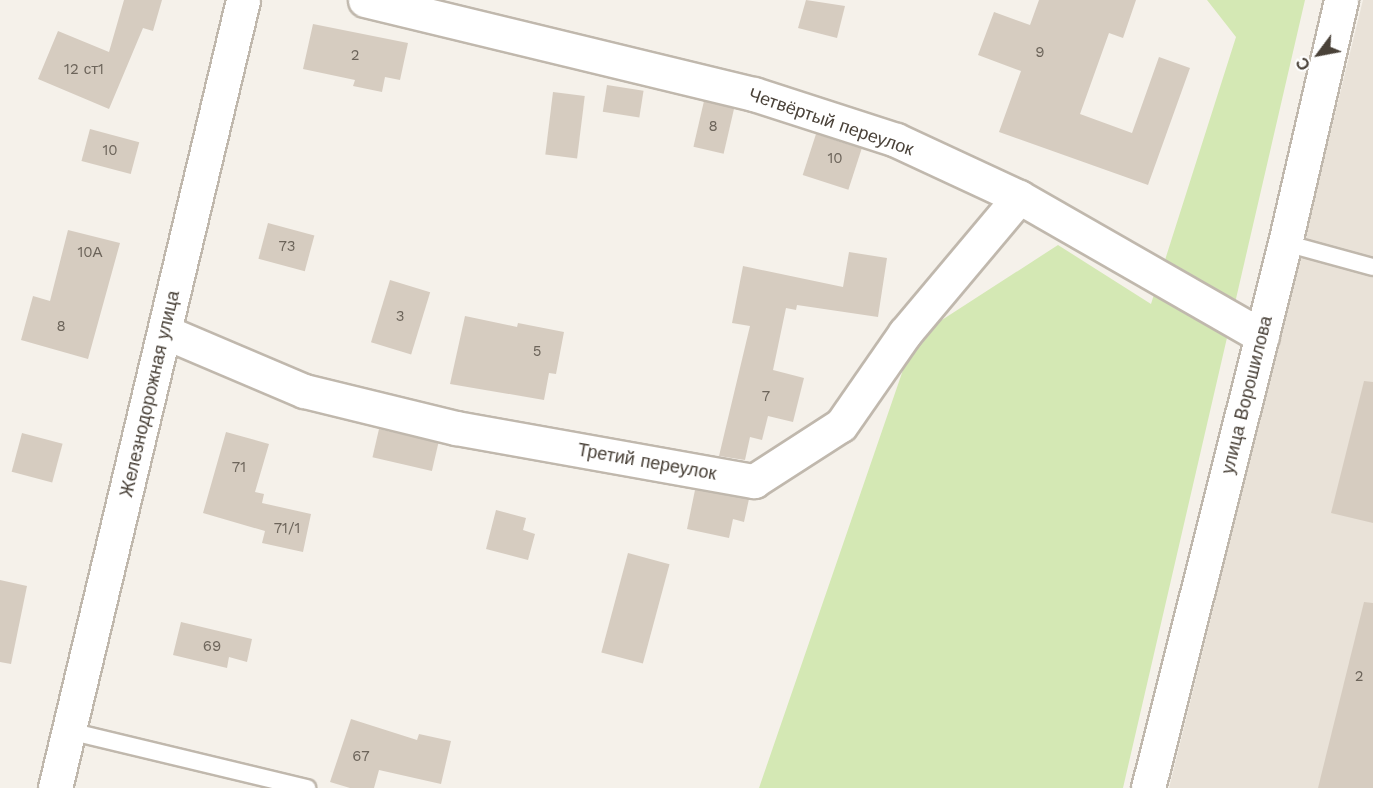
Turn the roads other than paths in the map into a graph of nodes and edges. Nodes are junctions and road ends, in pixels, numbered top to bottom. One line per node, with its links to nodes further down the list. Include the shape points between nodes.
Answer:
1 (243, 0): 7 (street, Железнодорожная улица)
2 (365, 0): 4 (street, Четвёртый переулок, via 754,94 896,140)
3 (1341, 0): 5 (street, улица Ворошилова)
4 (1019, 197): 7 (street, Третий переулок, via 905,333 841,425 754,481 456,428 304,391); 8 (street, Четвёртый переулок)
5 (1285, 243): 6 (lane); 8 (street, улица Ворошилова)
6 (1373, 267)
7 (165, 332): 9 (street, Железнодорожная улица)
8 (1262, 336): 12 (street, улица Ворошилова)
9 (69, 731): 10 (street, Железнодорожная улица); 11 (lane)
10 (55, 788)
11 (307, 788)
12 (1148, 788)

